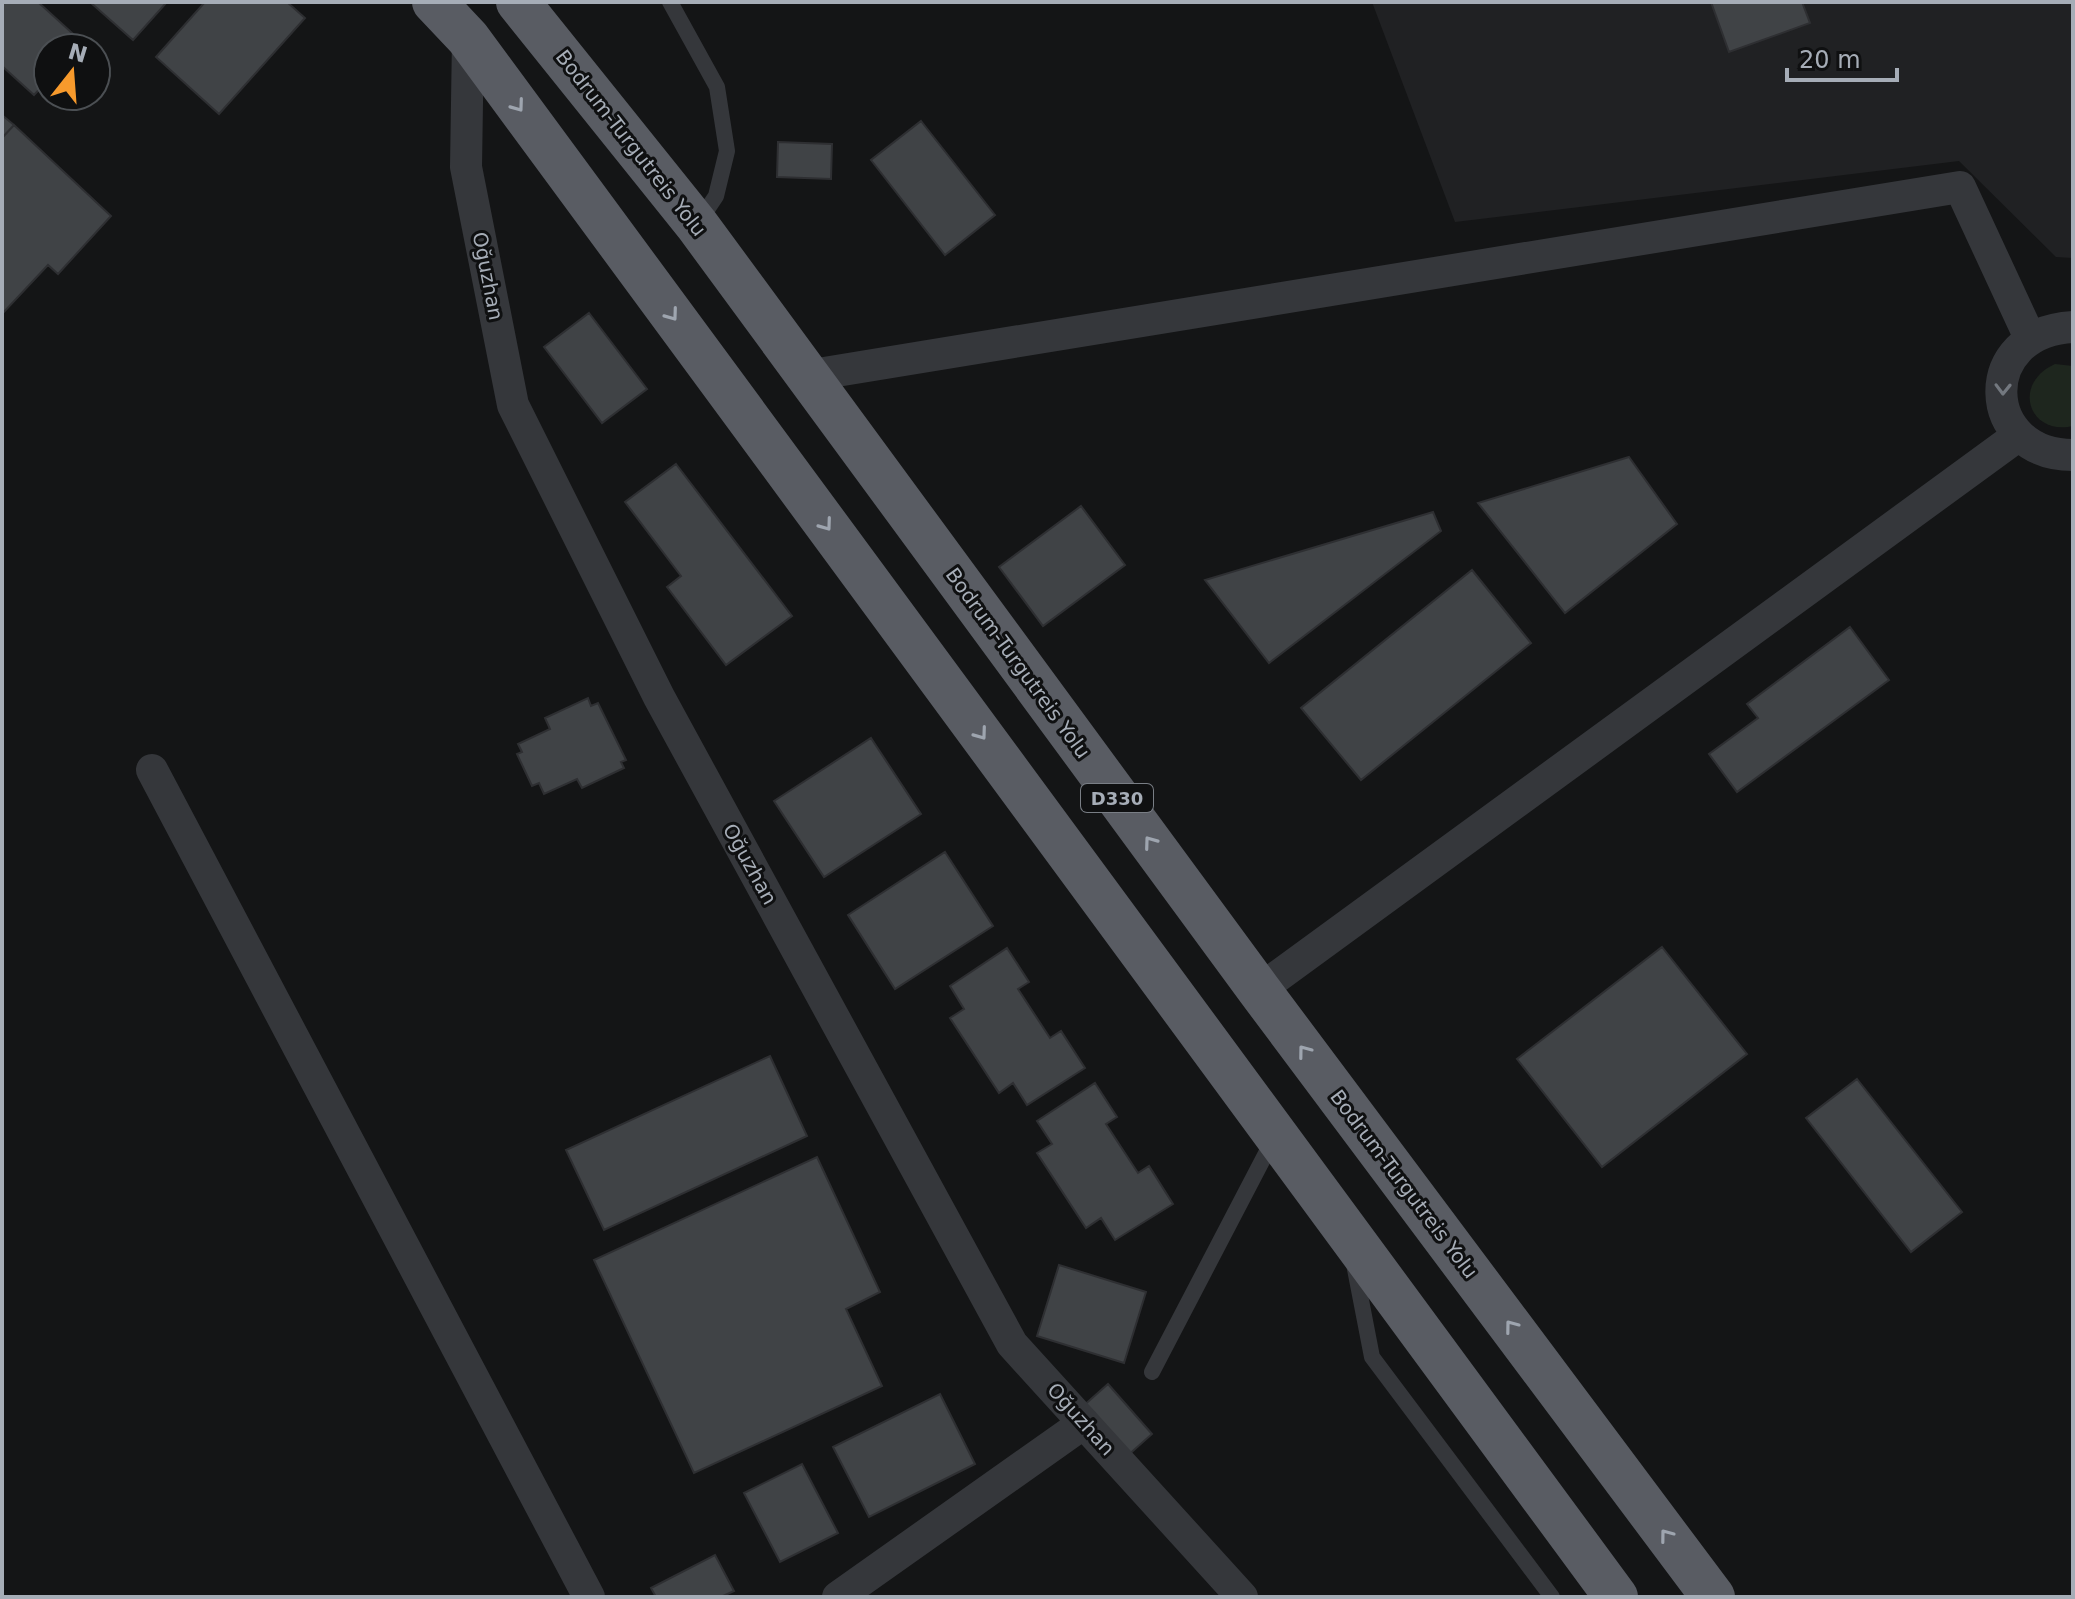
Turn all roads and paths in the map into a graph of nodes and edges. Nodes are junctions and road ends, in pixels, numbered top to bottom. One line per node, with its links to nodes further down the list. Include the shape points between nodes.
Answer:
1 (434, 2): 4 (highway)
2 (518, 2): 5 (highway, Bodrum-Turgutreis Yolu / D330)
3 (670, 2): 5 (lane, via 717,87 727,151 716,196)
4 (468, 38): 13 (highway, one-way to 13); 16 (street, Oğuzhan, via 466,167 513,405 659,697 1012,1344)
5 (697, 225): 8 (highway, Bodrum-Turgutreis Yolu / D330)
6 (2073, 327): 7 (street, via 2050,328)
7 (2030, 338): 8 (street, via 1960,187); 9 (street, one-way to 9, via 2014,353 2001,395)
8 (806, 376): 12 (highway, Bodrum-Turgutreis Yolu / D330, one-way to 8)
9 (2019, 435): 10 (street, via 2052,454); 12 (street)
10 (2073, 455)
11 (152, 770): 17 (street)
12 (1259, 990): 22 (highway, Bodrum-Turgutreis Yolu / D330, one-way to 12)
13 (1276, 1135): 14 (highway); 15 (lane)
14 (1349, 1235): 20 (lane, via 1372,1357); 21 (highway)
15 (1152, 1372)
16 (1084, 1423): 18 (street); 19 (street, Oğuzhan)
17 (589, 1597)
18 (838, 1597)
19 (1242, 1597)
20 (1552, 1597)
21 (1616, 1597)
22 (1713, 1597)

